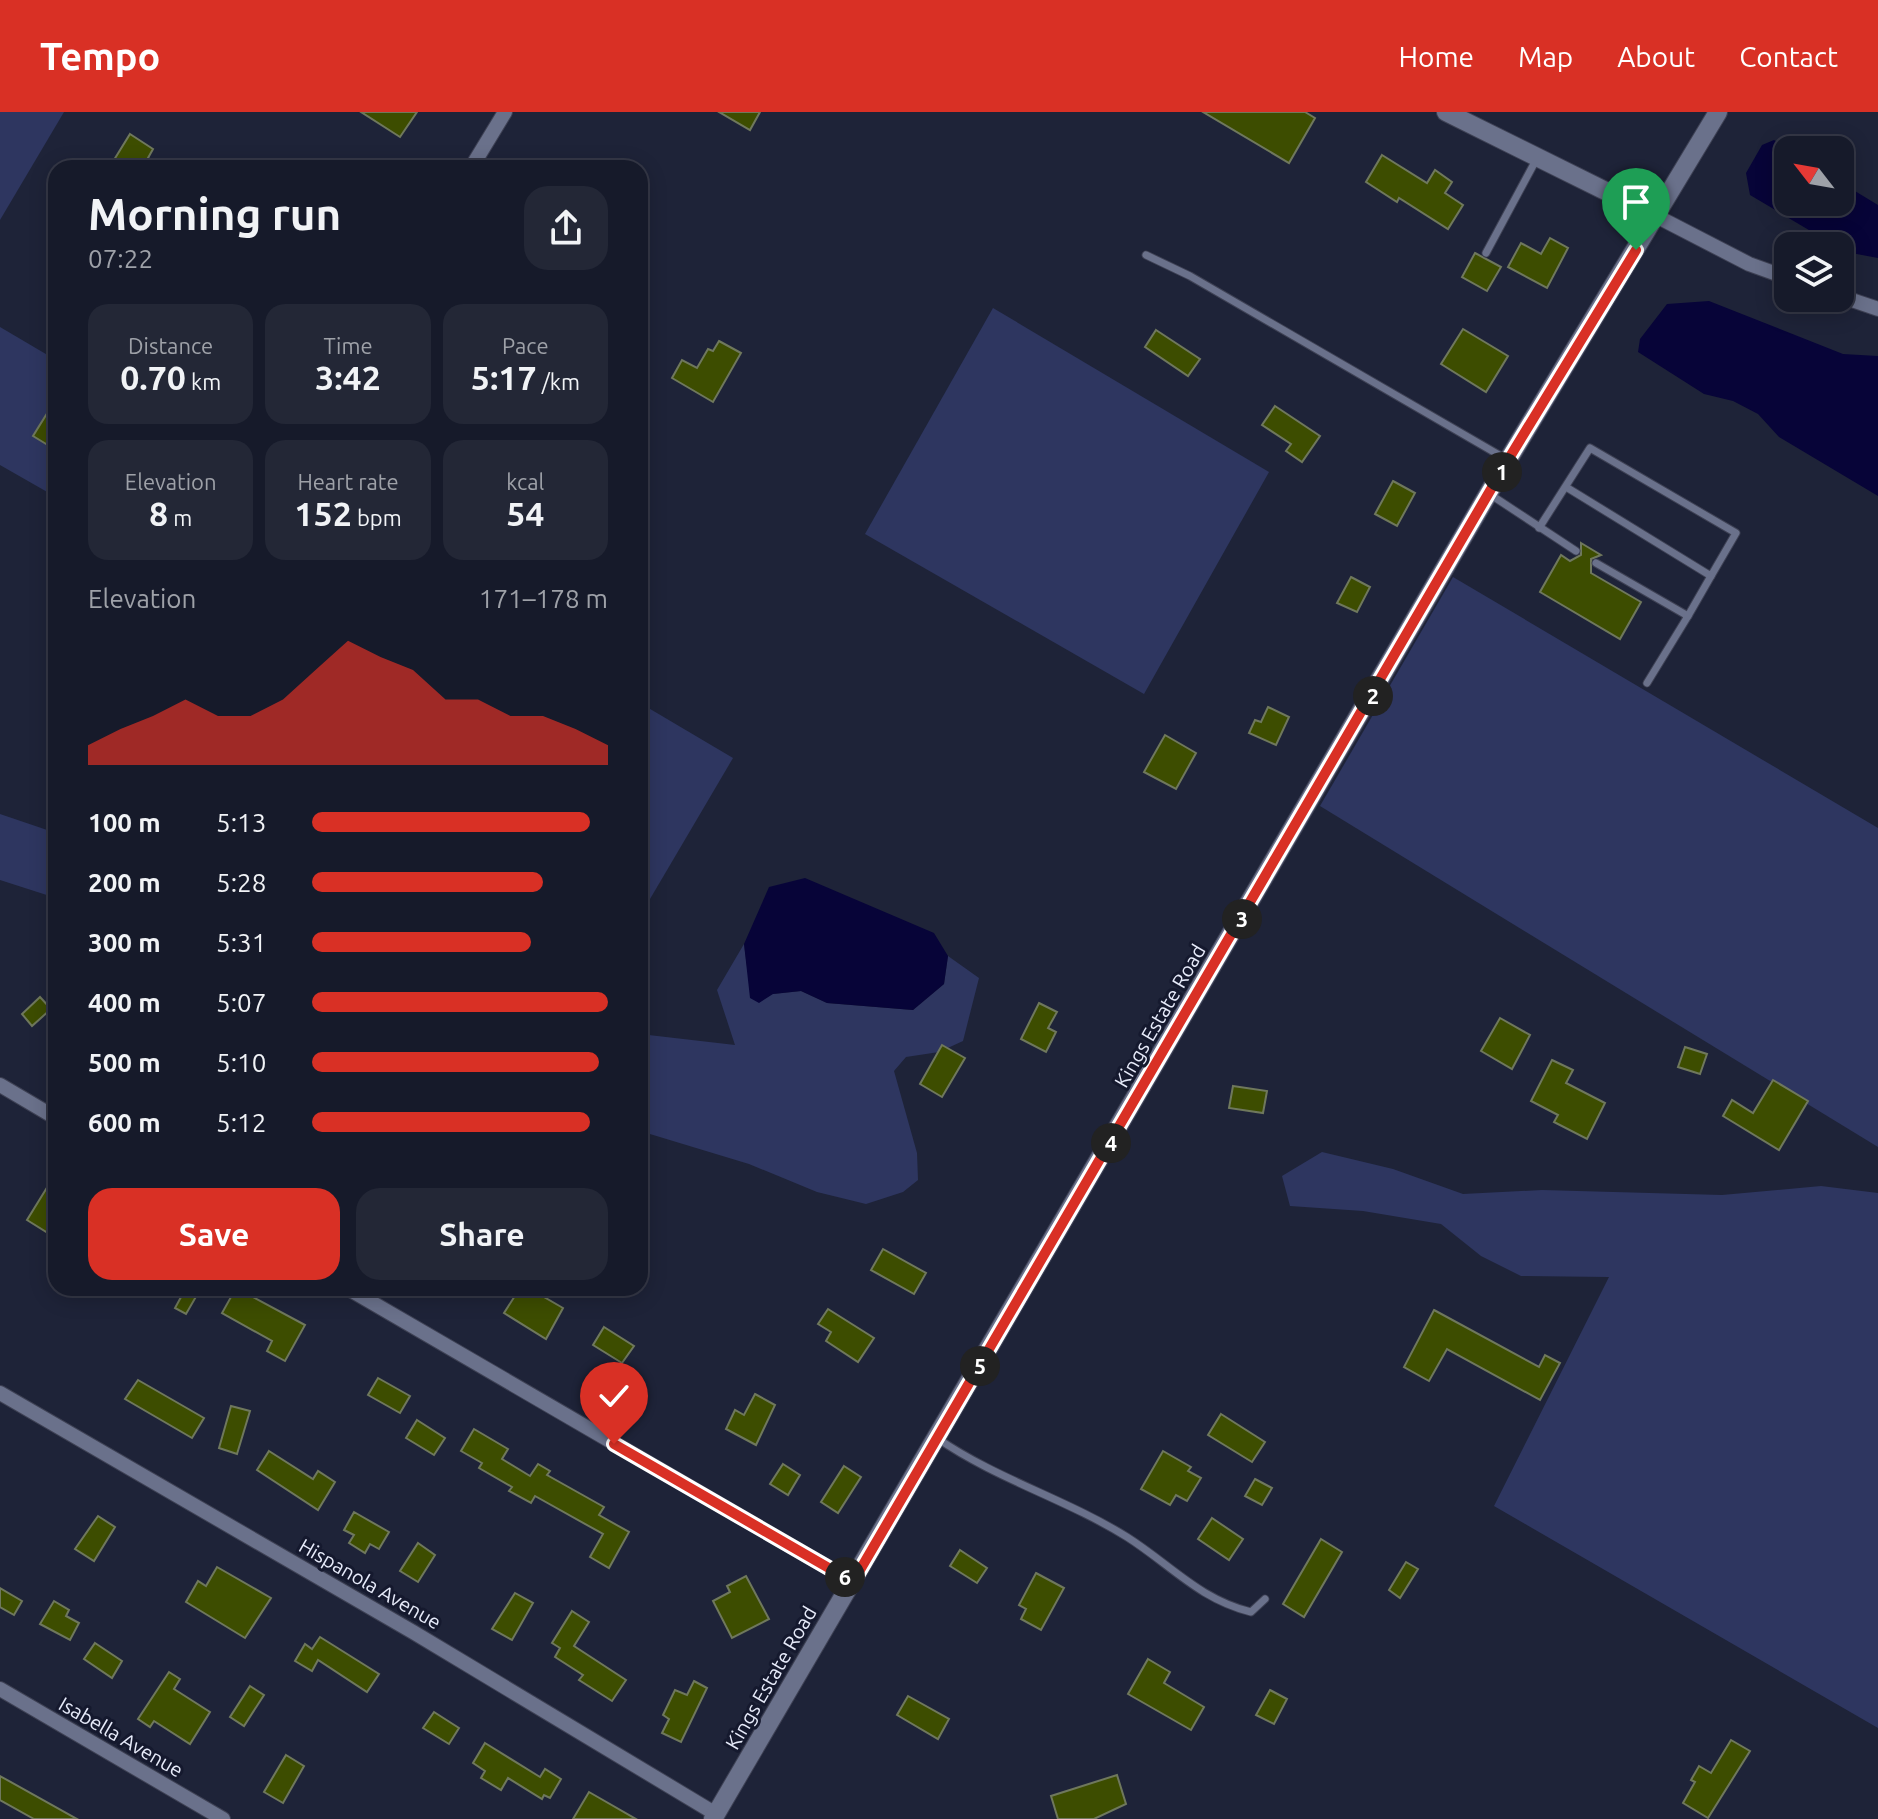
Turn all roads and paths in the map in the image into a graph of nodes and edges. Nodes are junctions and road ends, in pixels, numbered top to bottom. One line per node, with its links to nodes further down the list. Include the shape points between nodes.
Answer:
1 (505, 112): 5 (street)
2 (1446, 112): 4 (street)
3 (1718, 112): 6 (street, Kings Estate Road)
4 (1538, 157): 6 (street); 7 (lane)
5 (476, 160)
6 (1656, 216): 9 (street); 12 (street, Kings Estate Road)
7 (1486, 253)
8 (1146, 255): 12 (lane)
9 (1774, 273)
10 (1854, 301): 11 (street)
11 (1878, 309)
12 (1508, 460): 14 (street, Kings Estate Road)
13 (1566, 487): 15 (lane); 18 (lane); 18 (lane, via 1590,448 1736,533)
14 (1489, 494): 15 (lane); 25 (street, Kings Estate Road)
15 (1539, 528): 16 (lane)
16 (1576, 551)
17 (1596, 563): 19 (lane)
18 (1711, 576): 19 (lane)
19 (1688, 616): 20 (lane)
20 (1647, 683)
21 (0, 1085): 22 (street)
22 (48, 1113)
23 (361, 1296): 26 (street)
24 (0, 1393): 29 (street, Hispanola Avenue, via 413,1632)
25 (937, 1438): 26 (street, Kings Estate Road); 27 (lane, via 973,1463 1127,1537 1220,1604 1251,1612)
26 (853, 1582): 29 (street, Kings Estate Road)
27 (1265, 1599)
28 (0, 1689): 30 (street, Isabella Avenue)
29 (715, 1817)
30 (223, 1819)

